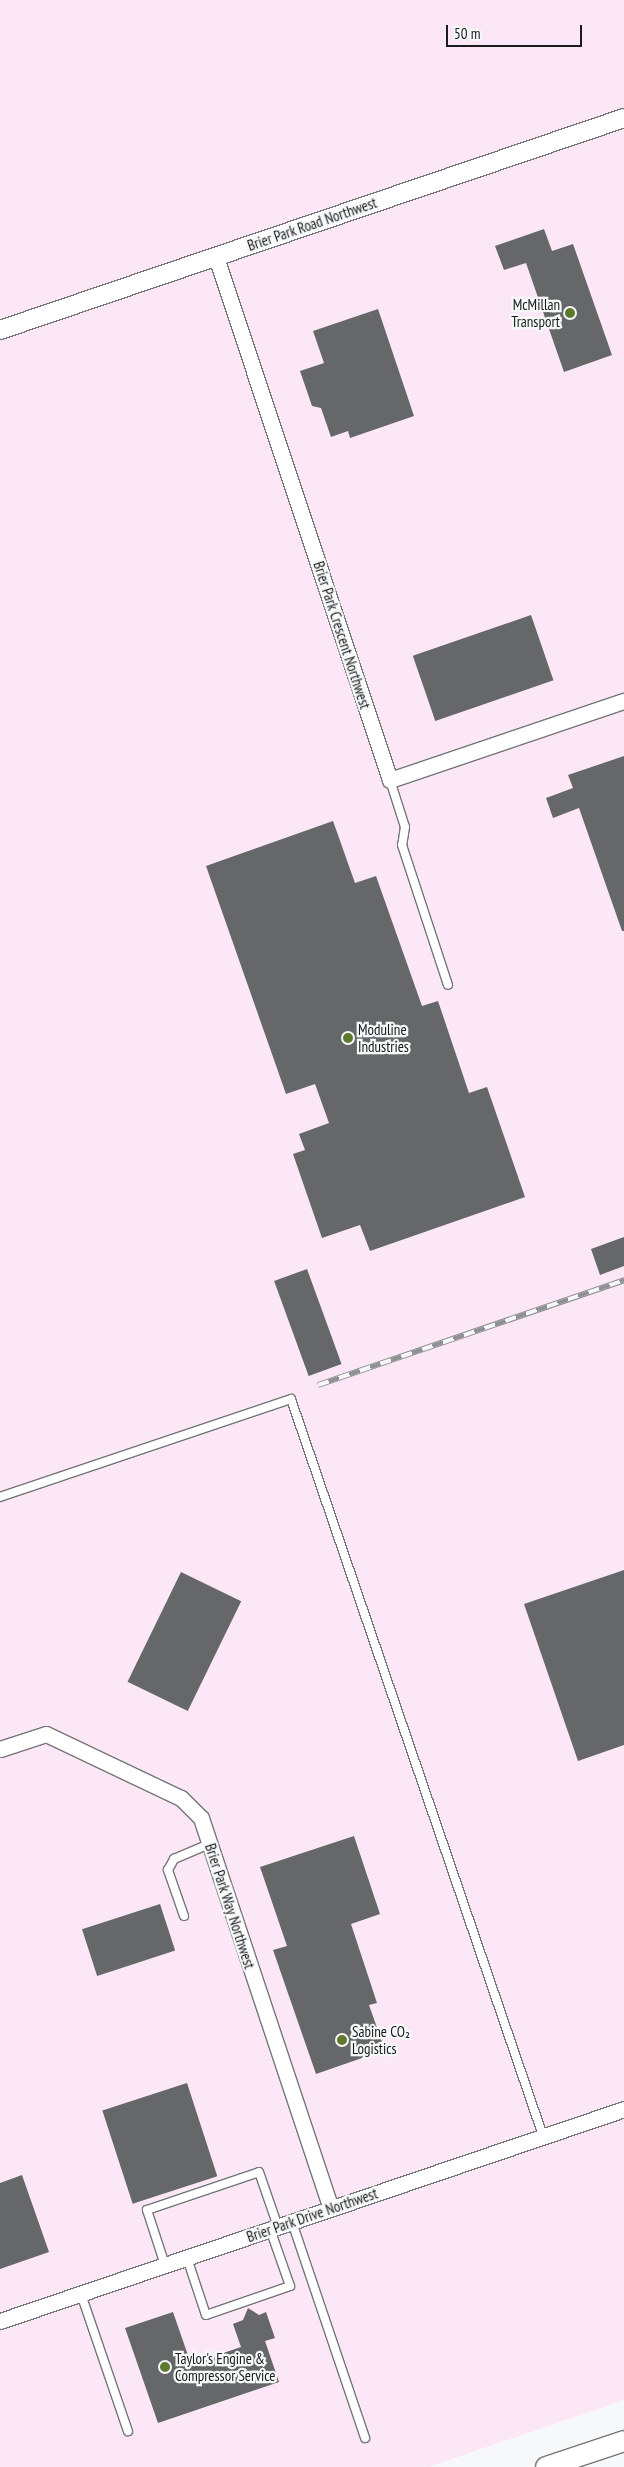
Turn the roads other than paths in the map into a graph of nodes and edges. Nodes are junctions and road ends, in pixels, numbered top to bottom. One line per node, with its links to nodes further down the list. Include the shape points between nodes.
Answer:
1 (624, 118): 2 (street, Brier Park Road Northwest)
2 (216, 257): 3 (street, Brier Park Road Northwest); 5 (street, Brier Park Crescent Northwest)
3 (0, 330)
4 (624, 700): 5 (street)
5 (390, 780): 6 (lane, via 405,827 402,845)
6 (448, 985)
7 (0, 1498): 12 (lane, via 291,1399)
8 (0, 1750): 9 (street, Brier Park Way Northwest, via 46,1734 181,1798 202,1818)
9 (210, 1844): 10 (lane, via 174,1859 168,1870); 13 (street, Brier Park Way Northwest)
10 (184, 1916)
11 (624, 2109): 12 (street, Brier Park Drive Northwest)
12 (543, 2136): 13 (street, Brier Park Drive Northwest)
13 (331, 2208): 14 (street, Brier Park Drive Northwest)
14 (280, 2226): 15 (street, Brier Park Drive Northwest); 15 (lane, via 290,2286 206,2315); 16 (lane, via 259,2172 147,2210); 20 (lane)
15 (187, 2258): 16 (street, Brier Park Drive Northwest)
16 (165, 2265): 17 (street, Brier Park Drive Northwest)
17 (82, 2294): 18 (street, Brier Park Drive Northwest); 19 (lane)
18 (0, 2321)
19 (128, 2432)
20 (365, 2438)
21 (624, 2441): 22 (main road)
22 (546, 2467)

